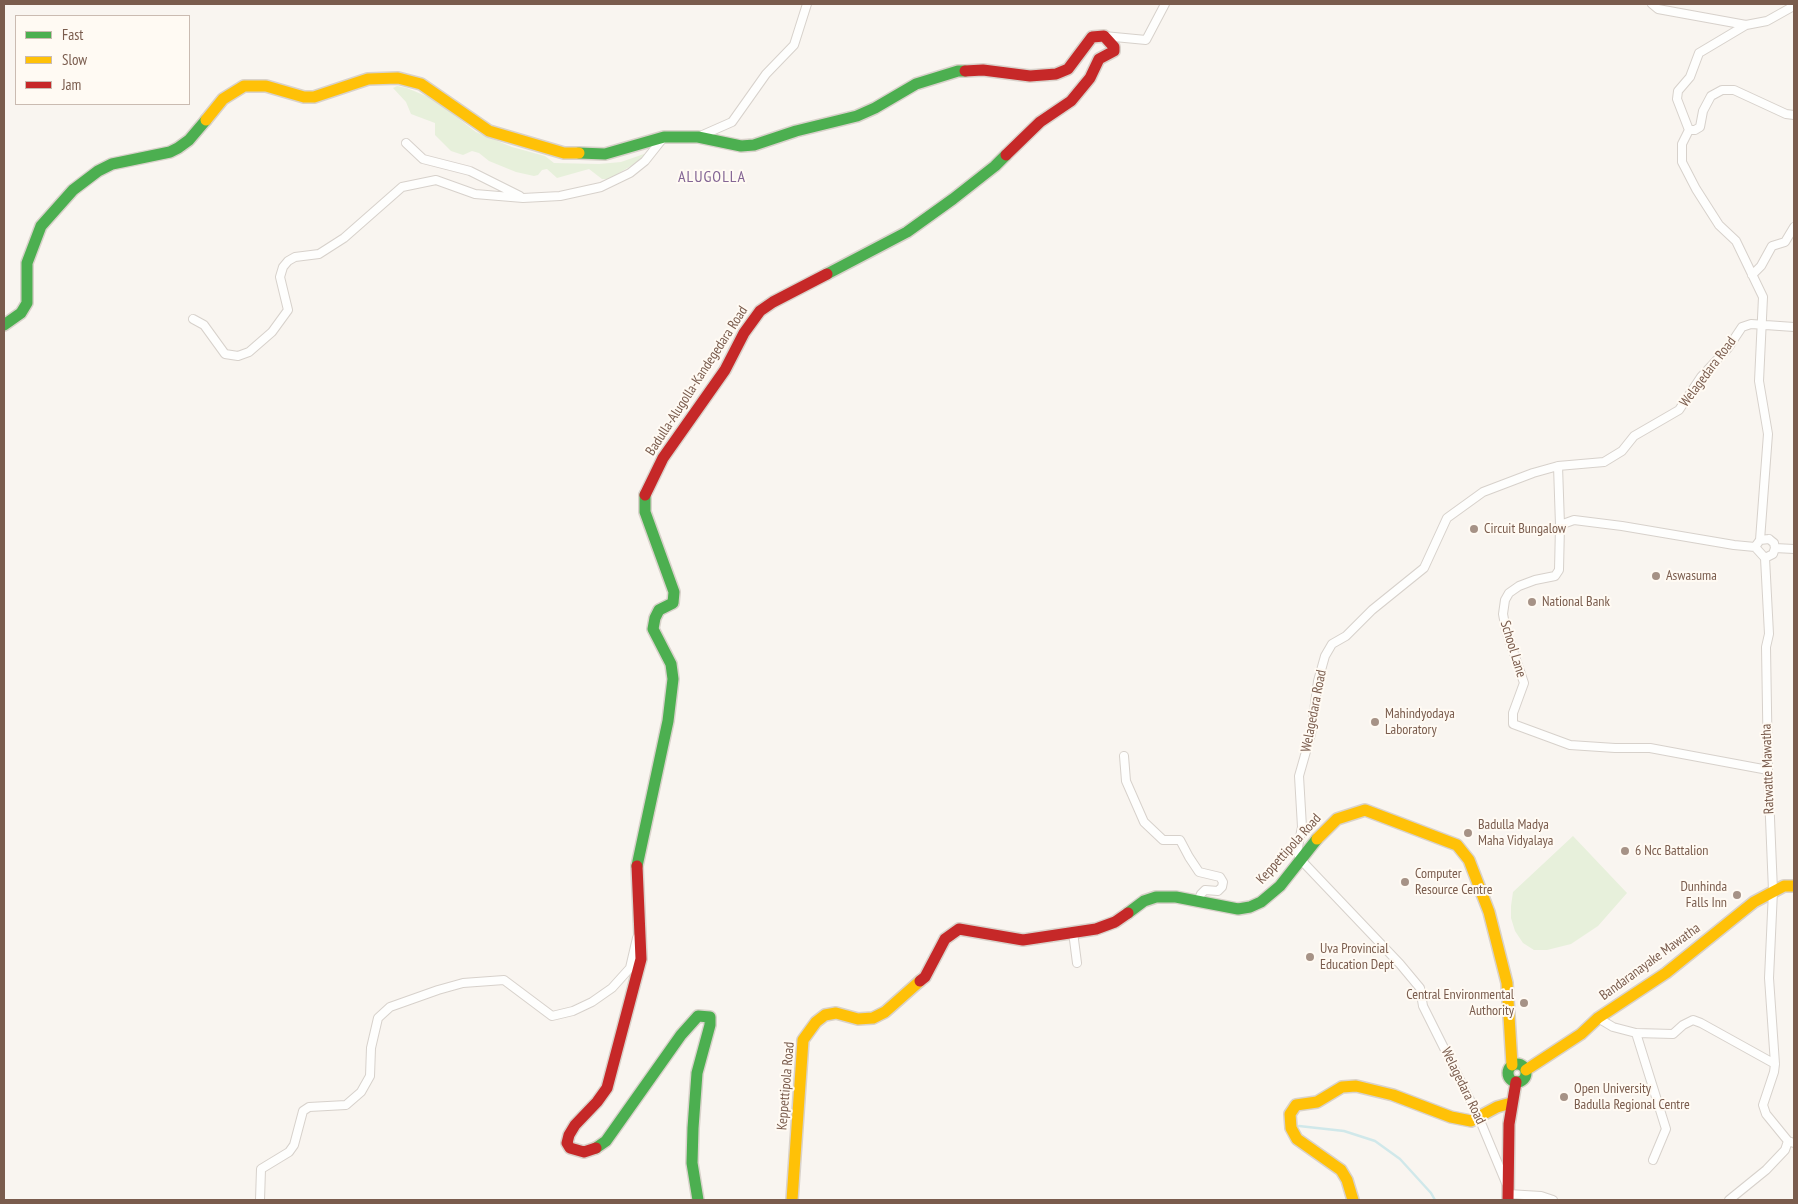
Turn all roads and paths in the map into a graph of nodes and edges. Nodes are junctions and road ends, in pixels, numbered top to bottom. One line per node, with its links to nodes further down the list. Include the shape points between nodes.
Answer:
1 (807, 4): 10 (street, via 794,44 766,74 732,122)
2 (1165, 4): 6 (street, via 1146,40)
3 (1652, 4): 5 (street, via 1658,9)
4 (1793, 4): 5 (street, via 1767,21)
5 (1746, 24): 8 (street, via 1699,53 1690,77 1678,91 1677,99)
6 (1104, 36): 10 (main road, via 1092,37 1068,69 1056,74 1030,76 983,70 958,72 916,84 857,116 754,145 741,146); 32 (main road, Badulla-Alugolla-Kandegedara Road, via 1114,46 1114,51 1099,60 1090,78 1071,101 1040,122 995,166 907,232 760,311 744,333 725,370 663,458 645,494 645,512 674,592 673,603 659,610 653,629 671,664 673,679 668,720 637,867)
7 (1792, 114): 8 (street, via 1734,90 1722,90 1711,96 1703,111 1700,127)
8 (1689, 130): 14 (street, via 1682,144 1682,162 1719,225 1736,241)
9 (664, 137): 10 (main road); 12 (street, via 645,161 630,173 601,187 560,196); 16 (main road, via 605,154 564,153 489,130 421,84 398,78 368,79 304,97 266,86 244,86 223,99 189,140 178,148 112,164 73,190 41,226 27,263 27,303 21,313)
10 (698, 137)
11 (406, 143): 12 (street, via 422,159 470,170)
12 (523, 198): 15 (street, via 476,194 436,180 402,187 344,238 319,254 288,261 280,277 288,310 272,332 250,352 238,356 225,354 204,325)
13 (1794, 227): 14 (street, via 1785,242 1772,246)
14 (1752, 275): 17 (street, via 1762,297)
15 (193, 319)
16 (4, 325)
17 (1763, 325): 18 (street, Welagedara Road); 19 (street, Welagedara Road, via 1742,327 1679,410 1634,436 1622,451 1604,462); 21 (street, via 1760,381 1768,434)
18 (1794, 327)
19 (1558, 466): 20 (street, School Lane); 28 (street, Welagedara Road, via 1483,492 1447,518 1424,568 1372,610 1346,636 1332,644 1318,681 1312,734 1299,776 1302,827 1297,852)
20 (1560, 526): 22 (street, via 1574,520); 27 (street, School Lane, via 1559,570 1555,576 1519,586 1505,600 1506,630 1524,683 1513,713 1513,724 1570,745 1650,748)
21 (1760, 536): 22 (street); 23 (street, via 1774,542)
22 (1755, 547): 25 (street)
23 (1776, 548): 24 (street); 25 (street, via 1774,554)
24 (1794, 549)
25 (1765, 558): 27 (street, Ratwatte Mawatha, via 1769,634 1766,647)
26 (1124, 756): 31 (street, via 1126,780 1144,822 1163,840 1180,840 1199,872 1220,877 1223,882 1218,891 1205,890)
27 (1768, 770): 30 (street, Ratwatte Mawatha)
28 (1301, 860): 31 (main road, Keppettipola Road, via 1280,886 1250,907 1238,909); 38 (main road, Keppettipola Road, via 1337,819 1365,810 1457,845 1478,879 1494,930 1507,983); 42 (street, Welagedara Road, via 1420,988 1423,1006)
29 (1794, 886): 30 (main road, Bandaranayake Mawatha)
30 (1773, 891): 35 (main road, Bandaranayake Mawatha, via 1754,902 1666,973); 37 (street, Ratwatte Mawatha, via 1769,978)
31 (1198, 901): 33 (main road, Keppettipola Road, via 1176,896 1156,897 1144,901 1115,922)
32 (640, 928): 46 (street, via 630,968 612,988 573,1011 552,1016 504,980 463,984 390,1007 378,1018 371,1048 370,1076 361,1092 346,1105 309,1107 303,1112 294,1145 262,1169); 47 (main road, Badulla-Alugolla-Kandegedara Road, via 640,959 607,1088 575,1125 567,1143 570,1148 584,1152 594,1150 606,1141 682,1034 698,1016 710,1017 698,1073 693,1128 692,1163)
33 (1073, 932): 34 (street); 48 (main road, Keppettipola Road, via 1023,940 959,929 945,938 925,977 885,1012 873,1018 858,1019 836,1013 825,1015 816,1022 803,1040)
34 (1077, 963)
35 (1598, 1018): 36 (street); 39 (main road, Bandaranayake Mawatha, via 1581,1034)
36 (1636, 1033): 37 (street, via 1673,1034 1693,1020); 44 (street, via 1666,1129)
37 (1775, 1064): 43 (street, Ratwatte Mawatha, via 1763,1105 1766,1114)
38 (1512, 1065): 39 (main road, via 1522,1065); 40 (main road, via 1508,1074)
39 (1526, 1070): 40 (main road, via 1524,1079)
40 (1516, 1082): 41 (main road)
41 (1511, 1103): 42 (main road); 45 (main road)
42 (1479, 1118): 45 (street, Welagedara Road); 49 (main road, via 1471,1121 1451,1117 1393,1095 1356,1086 1342,1087 1317,1102 1296,1105 1290,1114 1291,1128 1297,1138 1341,1170)
43 (1791, 1142): 51 (street, via 1766,1170)
44 (1654, 1160)
45 (1508, 1193): 50 (street)
46 (260, 1200)
47 (698, 1200)
48 (792, 1200)
49 (1353, 1200)
50 (1553, 1200)
51 (1729, 1200)

